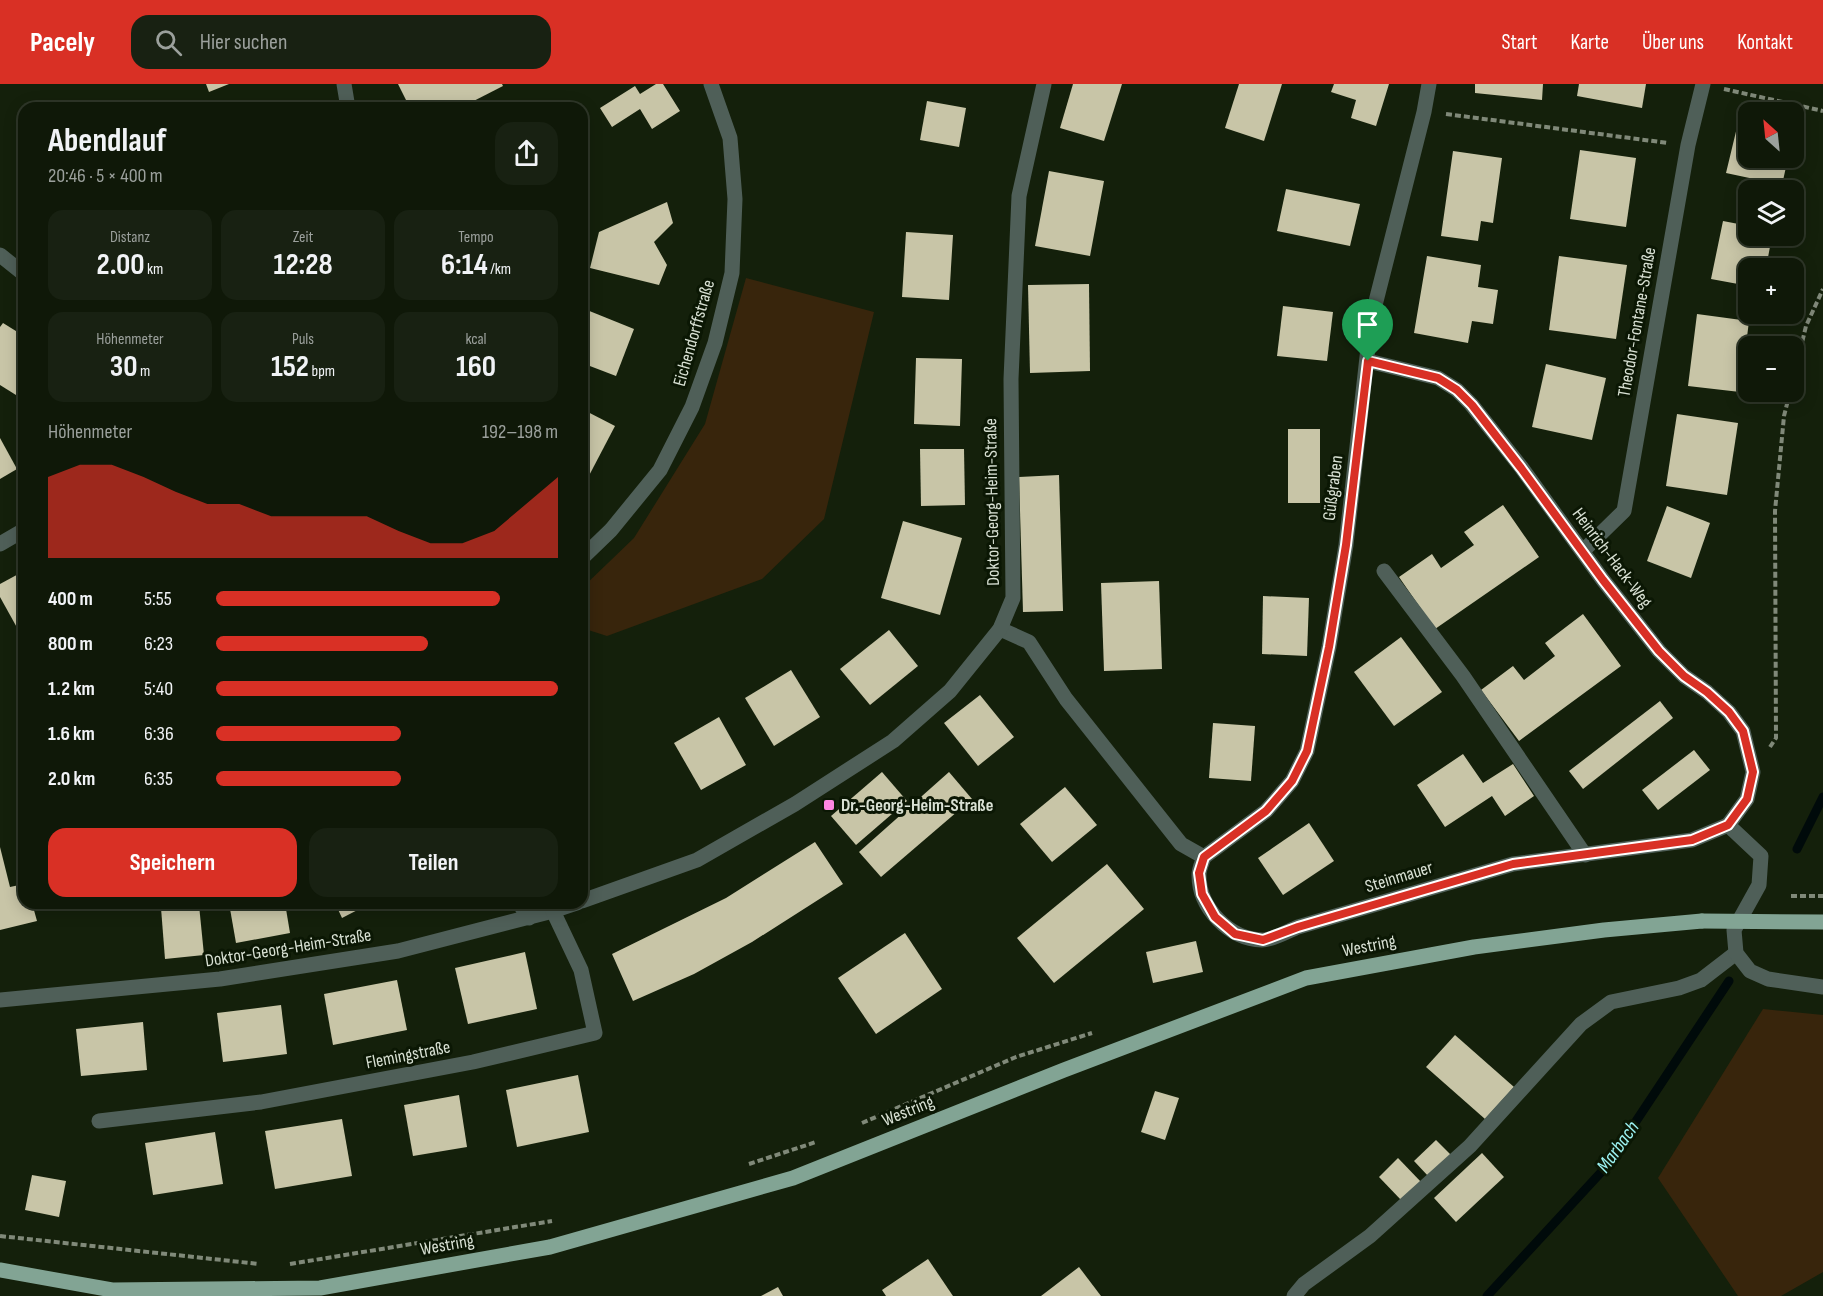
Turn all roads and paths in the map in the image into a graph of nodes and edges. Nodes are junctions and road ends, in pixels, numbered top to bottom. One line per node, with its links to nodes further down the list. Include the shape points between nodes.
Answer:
1 (344, 84): 6 (street)
2 (711, 84): 18 (street, Eichendorffstraße, via 730,138 735,199 732,273 715,343 692,407 660,470)
3 (1044, 84): 21 (street, Doktor-Georg-Heim-Straße, via 1019,196 1011,379 1013,598)
4 (1429, 84): 8 (street, Güßgraben)
5 (1703, 84): 7 (path); 9 (street, Theodor-Fontane-Straße)
6 (347, 102)
7 (1823, 111)
8 (1424, 112): 9 (path); 14 (street, Güßgraben, via 1371,321)
9 (1688, 145): 19 (street, Theodor-Fontane-Straße, via 1624,511)
10 (0, 255): 11 (street)
11 (18, 269)
12 (1823, 289): 13 (path)
13 (1804, 336)
14 (1368, 361): 19 (street, Heinrich-Hack-Weg, via 1438,378 1457,390 1521,468); 25 (street, Güßgraben, via 1346,545 1307,751 1292,781 1266,811)
15 (1788, 402): 22 (path, via 1775,512 1776,738)
16 (18, 534): 17 (street)
17 (0, 544)
18 (588, 552)
19 (1582, 552): 22 (street, Heinrich-Hack-Weg, via 1659,651 1729,712 1743,731)
20 (1384, 571): 24 (street, via 1463,676)
21 (1000, 629): 25 (street, via 1029,642 1066,699 1181,844); 26 (street, Doktor-Georg-Heim-Straße, via 950,691 893,741 697,860)
22 (1753, 772): 23 (street, Heinrich-Hack-Weg, via 1747,799)
23 (1728, 825): 24 (street, Steinmauer, via 1692,840); 32 (street, via 1761,856 1759,885 1734,930)
24 (1585, 855): 25 (street, Steinmauer, via 1513,864 1263,940 1235,934 1215,917 1202,894 1199,873)
25 (1204, 857)
26 (588, 899)
27 (523, 909): 30 (street)
28 (559, 909): 29 (street, Doktor-Georg-Heim-Straße)
29 (553, 911): 30 (street, Doktor-Georg-Heim-Straße); 36 (street, Flemingstraße, via 581,970 595,1033 473,1062 261,1102)
30 (529, 918): 34 (street, Doktor-Georg-Heim-Straße, via 398,951 231,977)
31 (1823, 922): 44 (main road, Westring, bridge, via 1702,921 1604,930 1474,946 1306,978 793,1178 550,1247 320,1288 112,1290)
32 (1736, 953): 33 (street, via 1750,971 1768,979); 45 (street, via 1701,980 1611,1002 1581,1024 1470,1146 1370,1236 1304,1284)
33 (1823, 987)
34 (0, 1000)
35 (1096, 1031): 37 (path, via 1016,1057)
36 (99, 1121)
37 (854, 1127)
38 (821, 1140): 39 (path)
39 (743, 1166)
40 (553, 1220): 43 (path)
41 (0, 1236): 42 (path)
42 (266, 1264)
43 (288, 1264)
44 (0, 1270)
45 (1294, 1296)

